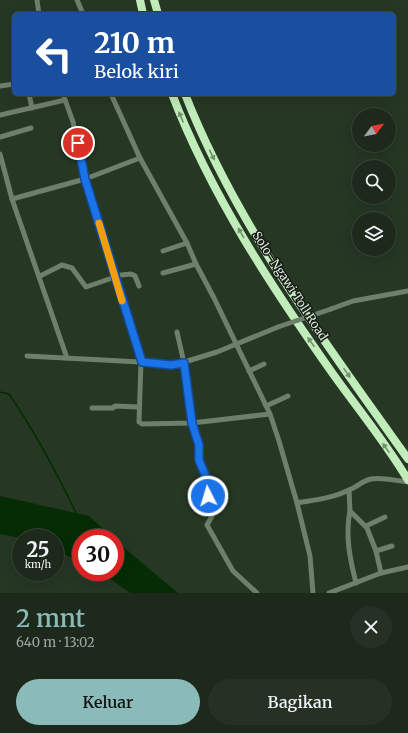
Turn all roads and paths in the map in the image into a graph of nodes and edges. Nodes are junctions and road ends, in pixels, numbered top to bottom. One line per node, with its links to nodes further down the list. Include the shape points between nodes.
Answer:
1 (38, 0): 5 (street)
2 (77, 0): 6 (street)
3 (140, 0): 7 (highway)
4 (154, 0): 8 (highway)
5 (39, 12)
6 (82, 12)
7 (143, 12)
8 (157, 12)
9 (12, 84): 10 (street)
10 (0, 86)
11 (29, 96): 17 (street)
12 (63, 96): 16 (street)
13 (112, 96): 22 (street)
14 (173, 96): 48 (highway, Solo–Ngawi Toll Road, one-way to 14, via 259,264 197,153)
15 (186, 96): 47 (highway, Solo–Ngawi Toll Road, one-way to 47, via 230,191 258,240)
16 (64, 100): 17 (street); 23 (street, via 73,122)
17 (32, 108): 18 (street)
18 (0, 115)
19 (31, 128): 20 (street)
20 (0, 137)
21 (0, 154): 24 (street)
22 (140, 158): 23 (street); 25 (street)
23 (85, 179): 24 (street); 30 (street)
24 (12, 199): 29 (street)
25 (187, 243): 26 (street); 27 (street)
26 (162, 251)
27 (196, 264): 28 (street); 34 (street)
28 (163, 273)
29 (40, 276): 30 (street, via 62,265 72,268 86,287); 36 (street)
30 (115, 277): 31 (street, via 133,275); 37 (street)
31 (138, 286)
32 (408, 291): 34 (street, bridge, via 360,299)
33 (176, 332): 38 (street)
34 (236, 344): 38 (street); 40 (street)
35 (26, 356): 36 (street)
36 (67, 358): 37 (street)
37 (142, 362): 38 (street, via 171,365); 43 (street)
38 (184, 363): 46 (street)
39 (264, 364): 40 (street)
40 (248, 371): 42 (street)
41 (288, 396): 42 (street)
42 (266, 406): 45 (street)
43 (138, 407): 44 (street); 46 (street, via 138,421 142,424)
44 (92, 408)
45 (270, 414): 46 (street); 50 (street)
46 (192, 423): 59 (street, via 199,445 199,460 209,488 206,503 212,516 207,525 233,571)
47 (408, 459)
48 (408, 481): 49 (street, via 372,479 362,481)
49 (349, 490): 50 (street); 51 (street)
50 (297, 503): 60 (street, via 310,556)
51 (350, 511): 53 (street); 58 (street, via 347,533)
52 (385, 517): 53 (street)
53 (366, 526): 55 (street)
54 (392, 546): 55 (street)
55 (376, 551): 57 (street)
56 (408, 567): 57 (street)
57 (381, 573): 58 (street)
58 (356, 583): 61 (street)
59 (257, 593)
60 (314, 593)
61 (329, 593)

